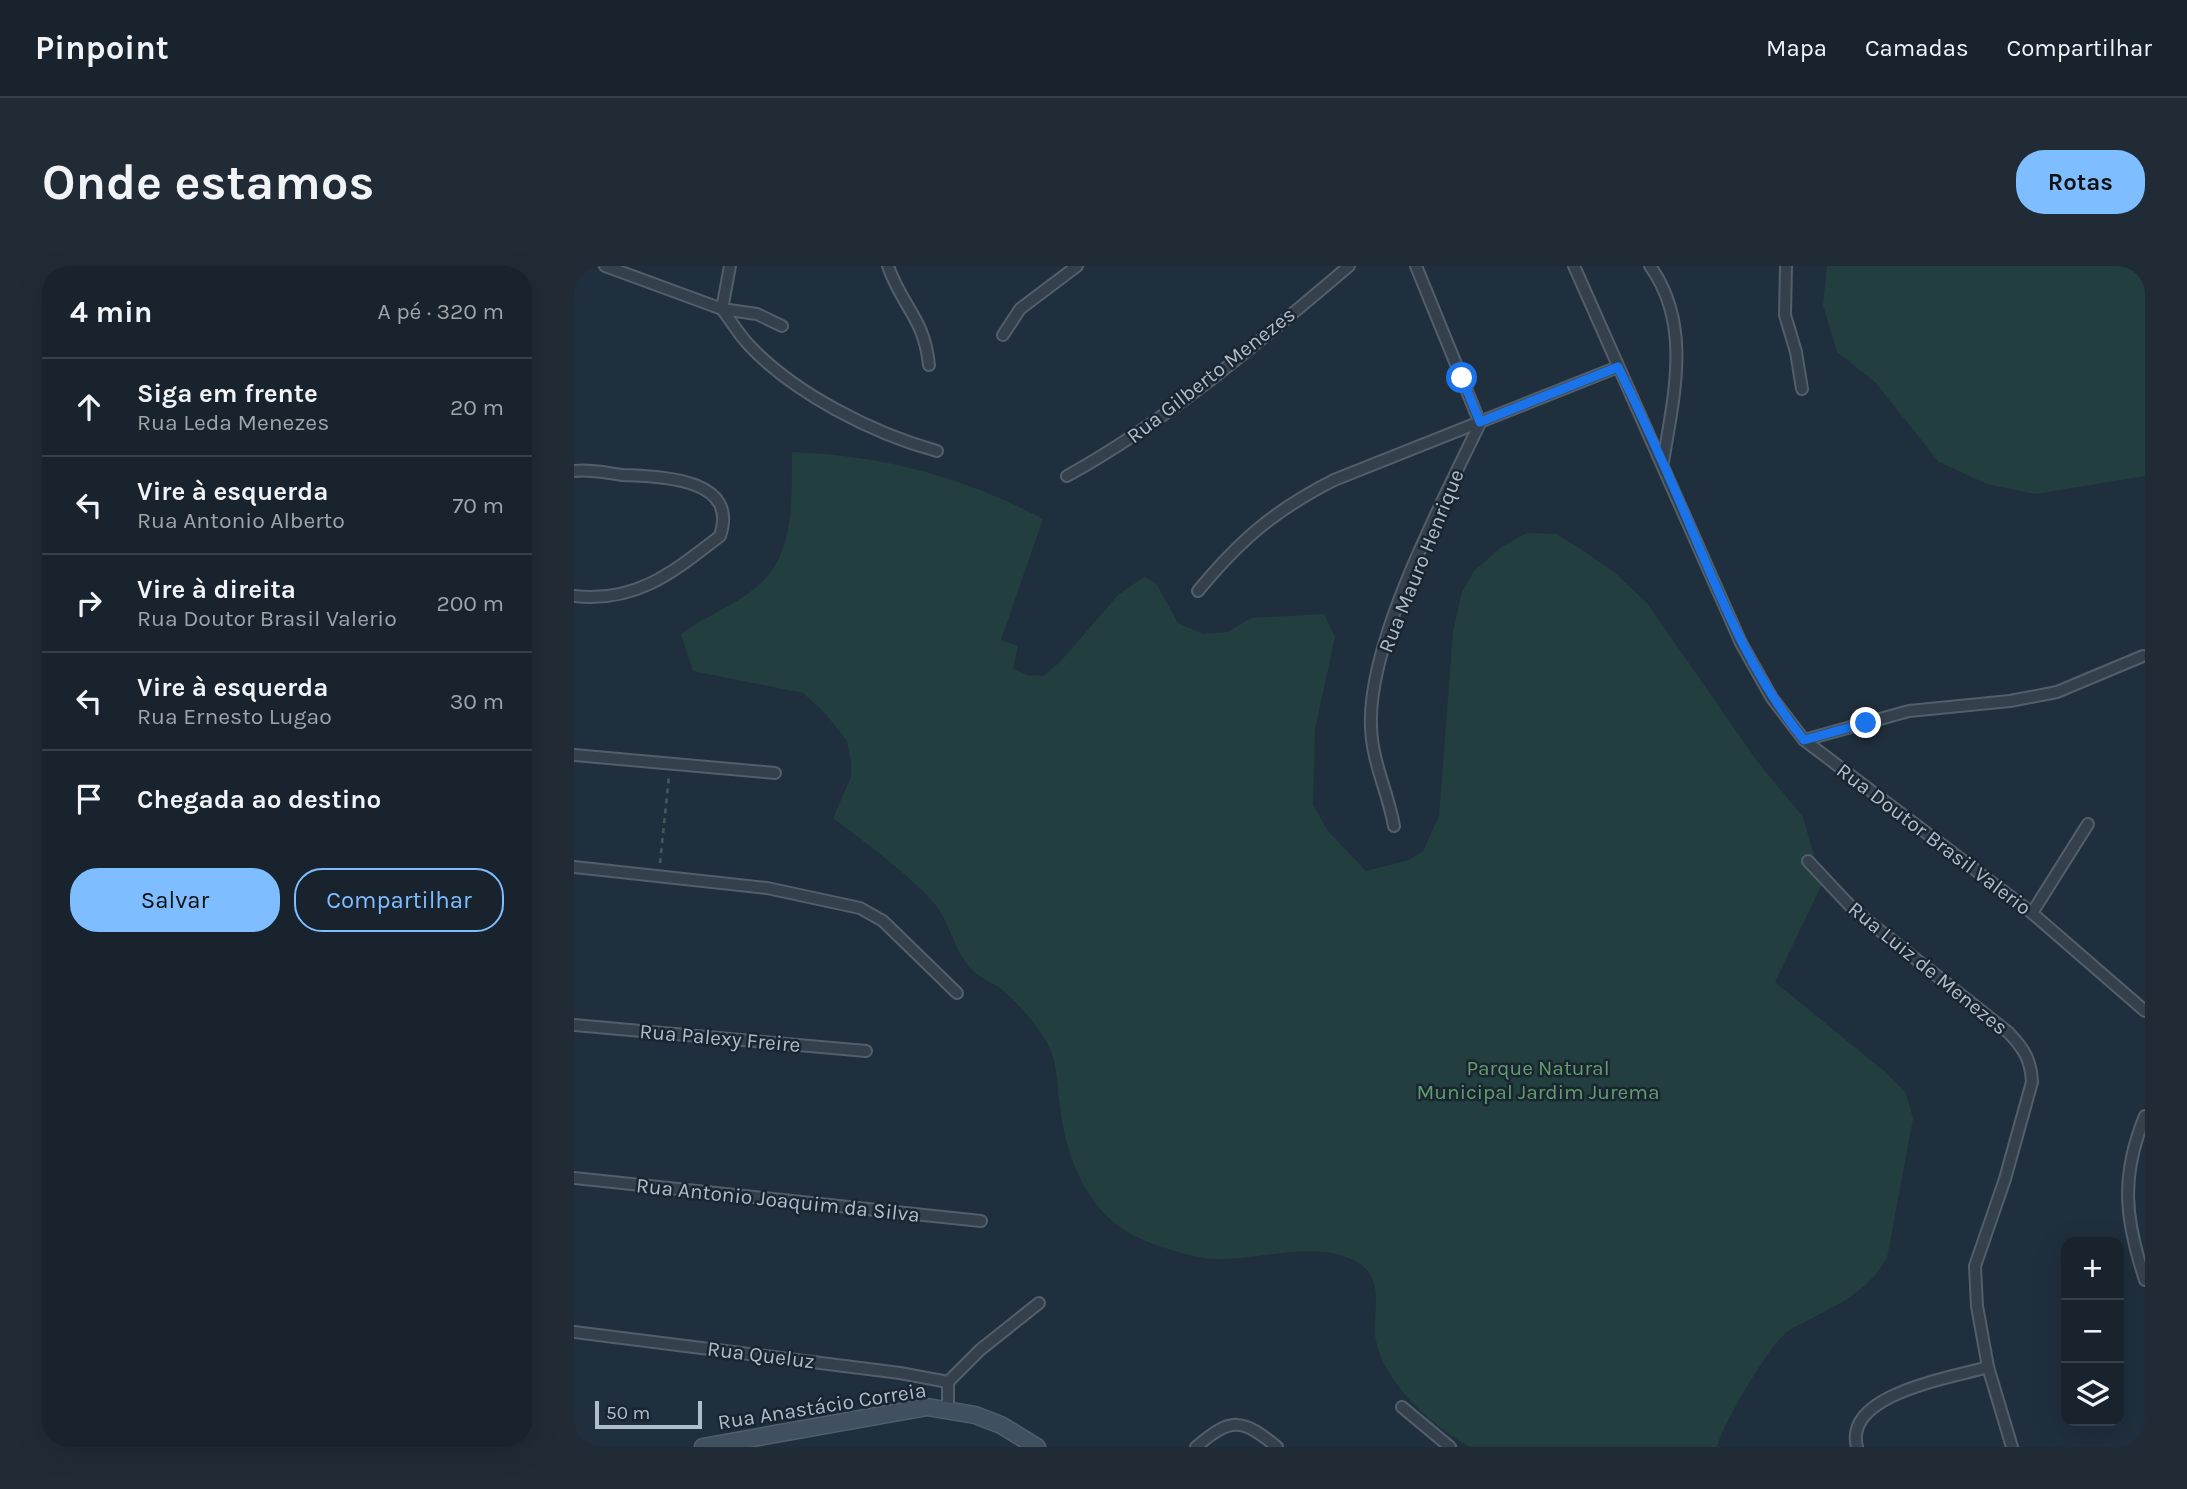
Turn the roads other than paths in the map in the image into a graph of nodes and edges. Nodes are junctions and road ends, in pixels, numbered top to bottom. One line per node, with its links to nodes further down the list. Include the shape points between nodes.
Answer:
1 (605, 266): 10 (street)
2 (730, 266): 10 (street)
3 (888, 266): 13 (street, via 923,330)
4 (1077, 266): 12 (street, via 1020,309)
5 (1349, 266): 20 (street, Rua Gilberto Menezes, via 1187,399)
6 (1416, 266): 16 (street)
7 (1574, 266): 14 (street, Rua Doutor Brasil Valerio)
8 (1650, 266): 18 (street, via 1665,289 1676,327 1672,408)
9 (1786, 266): 15 (street, via 1785,315)
10 (722, 309): 11 (street, via 757,314); 17 (street, via 748,344 797,386 886,434)
11 (782, 326)
12 (1003, 335)
13 (929, 365)
14 (1618, 367): 16 (street); 18 (street, Rua Doutor Brasil Valerio)
15 (1802, 389)
16 (1480, 422): 21 (street, via 1291,502 1233,549); 28 (street, Rua Mauro Henrique, via 1421,551 1378,665 1371,726 1375,760)
17 (937, 451)
18 (1663, 462): 24 (street, Rua Doutor Brasil Valerio, via 1741,643 1772,698)
19 (574, 471): 22 (street, via 667,476 691,483 715,500 725,522 720,536 646,587 621,596)
20 (1068, 476)
21 (1198, 591)
22 (574, 596)
23 (2143, 656): 24 (street, via 2057,692 1909,711)
24 (1804, 740): 31 (street, Rua Doutor Brasil Valerio)
25 (574, 755): 26 (street)
26 (775, 773)
27 (2088, 824): 31 (street)
28 (1394, 825)
29 (1808, 861): 42 (street, Rua Luiz de Menezes, via 1854,910 2009,1033 2025,1050 2031,1066 2032,1082 2005,1179 1975,1266)
30 (574, 867): 32 (street, via 767,888 860,908 883,920)
31 (2032, 913): 33 (street, Rua Doutor Brasil Valerio)
32 (957, 993)
33 (2145, 1011)
34 (574, 1025): 35 (street, Rua Palexy Freire)
35 (866, 1051)
36 (2145, 1116): 39 (street, via 2127,1174 2128,1213)
37 (574, 1178): 38 (street, Rua Antonio Joaquim da Silva)
38 (981, 1221)
39 (2145, 1280)
40 (1039, 1303): 43 (street)
41 (574, 1332): 43 (street, Rua Queluz)
42 (1988, 1367): 51 (street, via 1877,1403 1858,1419 1854,1430); 52 (street, Rua Luiz de Menezes)
43 (948, 1382): 45 (street, Rua Anastácio Correia)
44 (1402, 1407): 50 (street)
45 (948, 1408): 46 (main road, Rua Anastácio Correia, via 906,1409); 47 (main road, Rua Anastácio Correia, via 1000,1425)
46 (703, 1447)
47 (1037, 1447)
48 (1196, 1447): 49 (street, via 1221,1427 1236,1423 1247,1425)
49 (1277, 1447)
50 (1450, 1447)
51 (1857, 1447)
52 (2012, 1447)

